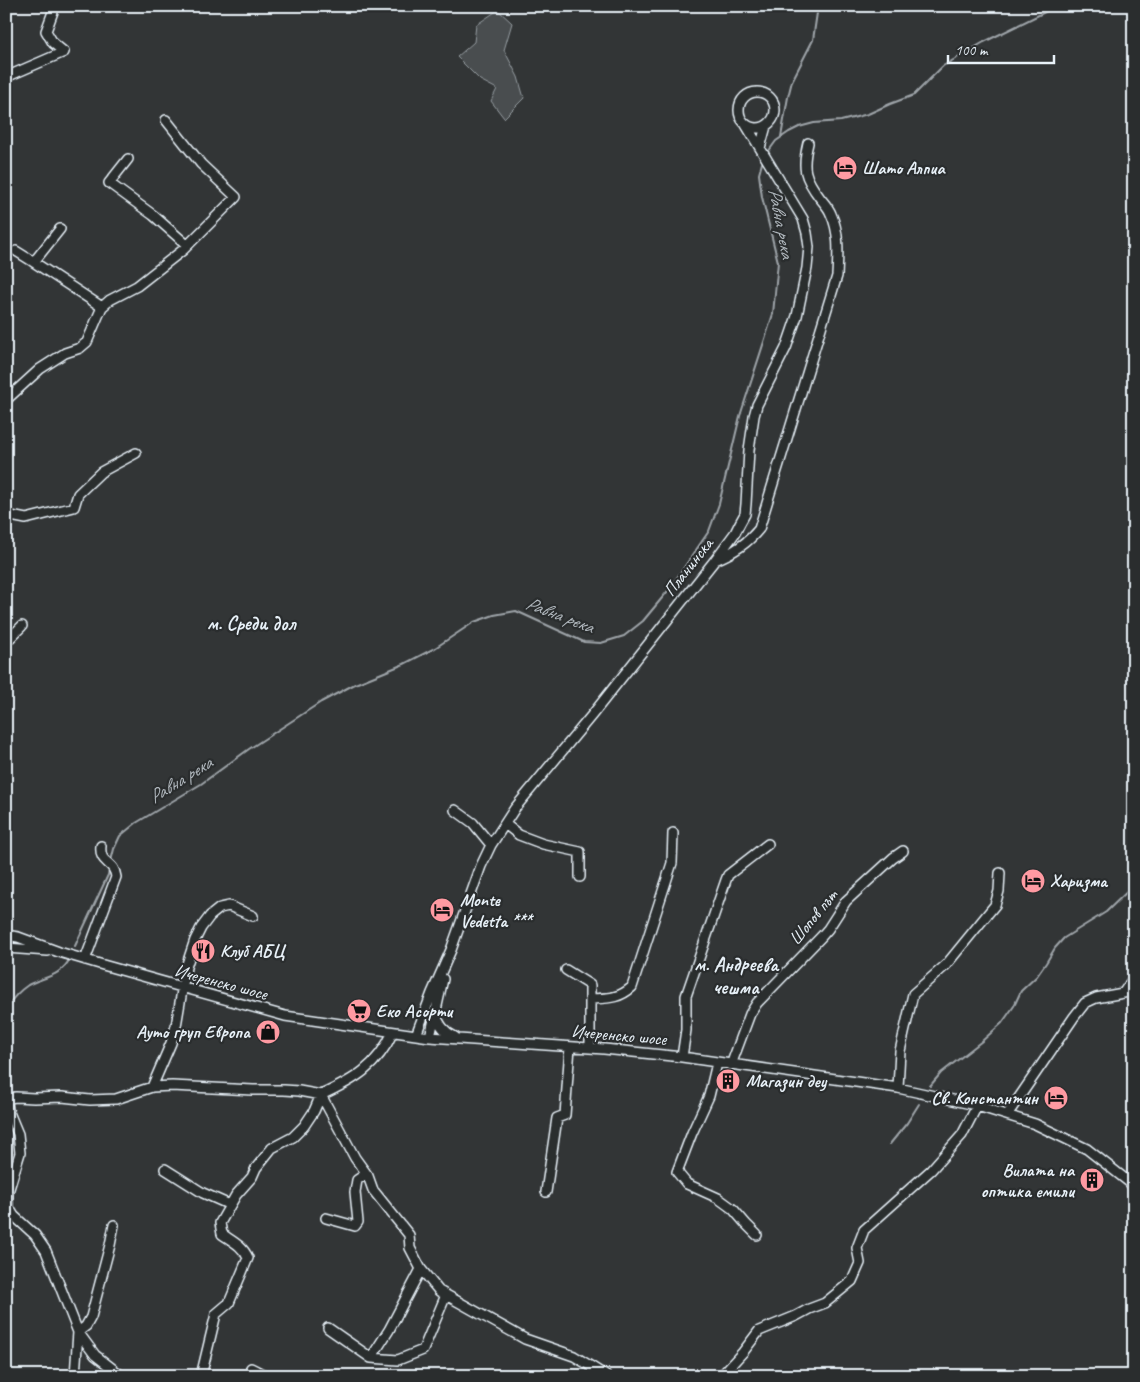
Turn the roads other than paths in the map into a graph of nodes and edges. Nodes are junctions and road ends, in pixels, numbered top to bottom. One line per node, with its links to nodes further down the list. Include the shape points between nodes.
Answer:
1 (52, 6): 2 (street, via 54,9 46,31 64,52)
2 (6, 77)
3 (166, 120): 10 (street, via 201,164 236,197)
4 (746, 125): 5 (street); 5 (street, via 739,113 740,102 748,94 760,93 770,99 774,108 773,118); 7 (street, Планинска)
5 (766, 126): 7 (street)
6 (808, 143): 17 (street, via 805,174 836,227 837,276 759,529 751,539)
7 (760, 148): 17 (street, Планинска, via 803,220 808,233 807,268 797,316 786,348 754,416 745,514)
8 (128, 159): 10 (street, via 109,183)
9 (60, 229): 12 (street)
10 (187, 245): 13 (street, via 137,286)
11 (16, 251): 12 (street)
12 (32, 261): 13 (street)
13 (102, 307): 14 (street, via 87,342 40,369)
14 (6, 400)
15 (136, 453): 16 (street, via 101,472 78,494 74,507 26,519)
16 (6, 515)
17 (715, 560): 21 (street, Планинска, via 539,777)
18 (22, 626): 19 (street, via 10,638)
19 (6, 637)
20 (455, 810): 24 (street, via 473,823)
21 (505, 824): 24 (street, Планинска); 28 (street, via 519,835 543,844 580,852)
22 (673, 833): 40 (street, via 672,863 632,987 625,994)
23 (768, 844): 48 (street, via 728,875 686,996)
24 (491, 845): 34 (street, Планинска)
25 (101, 846): 33 (street, via 100,854 115,870 116,877)
26 (903, 851): 50 (street, Шопов път, via 846,901 828,929 757,1004 750,1014)
27 (1000, 873): 52 (street, via 995,904 946,964 913,994 900,1051)
28 (580, 877)
29 (253, 916): 37 (street, via 228,906 210,916 195,940)
30 (6, 935): 32 (street)
31 (6, 948): 32 (street)
32 (59, 952): 33 (street, Ичеренско шосе)
33 (84, 960): 37 (street, Ичеренско шосе)
34 (446, 964): 41 (street); 43 (street)
35 (566, 970): 40 (street, via 590,985)
36 (1134, 976): 39 (street)
37 (183, 989): 42 (street, Ичеренско шосе, via 285,1016); 51 (street, via 176,1026)
38 (1134, 991): 39 (street)
39 (1124, 992): 56 (street, via 1086,1003)
40 (590, 999): 47 (street)
41 (435, 1014): 44 (street); 45 (street, via 441,1027)
42 (393, 1032): 43 (street, Ичеренско шосе); 53 (street, via 386,1047 356,1078)
43 (416, 1035): 44 (street, Ичеренско шосе)
44 (430, 1037): 45 (street, Ичеренско шосе)
45 (459, 1039): 46 (street, Ичеренско шосе)
46 (570, 1047): 47 (street, Ичеренско шосе); 60 (street, via 565,1115 557,1118)
47 (590, 1048): 48 (street, Ичеренско шосе)
48 (682, 1057): 49 (street, Ичеренско шосе)
49 (717, 1063): 50 (street, Ичеренско шосе); 64 (street, via 710,1096 677,1172 687,1184 718,1198 733,1209)
50 (731, 1065): 52 (street, Ичеренско шосе)
51 (152, 1087): 53 (street, via 284,1090); 54 (street, via 116,1098 16,1097)
52 (898, 1088): 55 (street, Ичеренско шосе)
53 (321, 1095): 58 (street); 61 (street, via 304,1126 293,1137 272,1148)
54 (7, 1101): 68 (street, via 18,1134 20,1154 8,1192 8,1206 46,1251)
55 (977, 1106): 56 (street, Ичеренско шосе); 77 (street, via 962,1135 931,1170 864,1230 857,1248 860,1264 852,1280 826,1303 759,1331)
56 (1007, 1115): 59 (street, Ичеренско шосе, via 1035,1124 1087,1149)
57 (165, 1169): 61 (street, via 203,1194)
58 (366, 1174): 62 (street, via 357,1180 358,1222 355,1226); 65 (street, via 374,1190 409,1235 410,1248)
59 (1134, 1188)
60 (546, 1192)
61 (230, 1205): 74 (street, via 220,1223 222,1234 239,1245 248,1258 229,1303 216,1314)
62 (326, 1218)
63 (114, 1225): 68 (street, via 91,1317)
64 (757, 1235)
65 (421, 1269): 66 (street); 69 (street, via 389,1330)
66 (446, 1295): 69 (street, via 423,1350 398,1360); 71 (street, via 525,1339 574,1356)
67 (328, 1328): 69 (street)
68 (78, 1332): 72 (street); 73 (street, via 95,1356)
69 (370, 1358)
70 (251, 1368): 75 (street)
71 (592, 1371): 76 (street)
72 (75, 1376)
73 (122, 1376)
74 (201, 1376)
75 (267, 1376)
76 (606, 1376)
77 (721, 1376)

